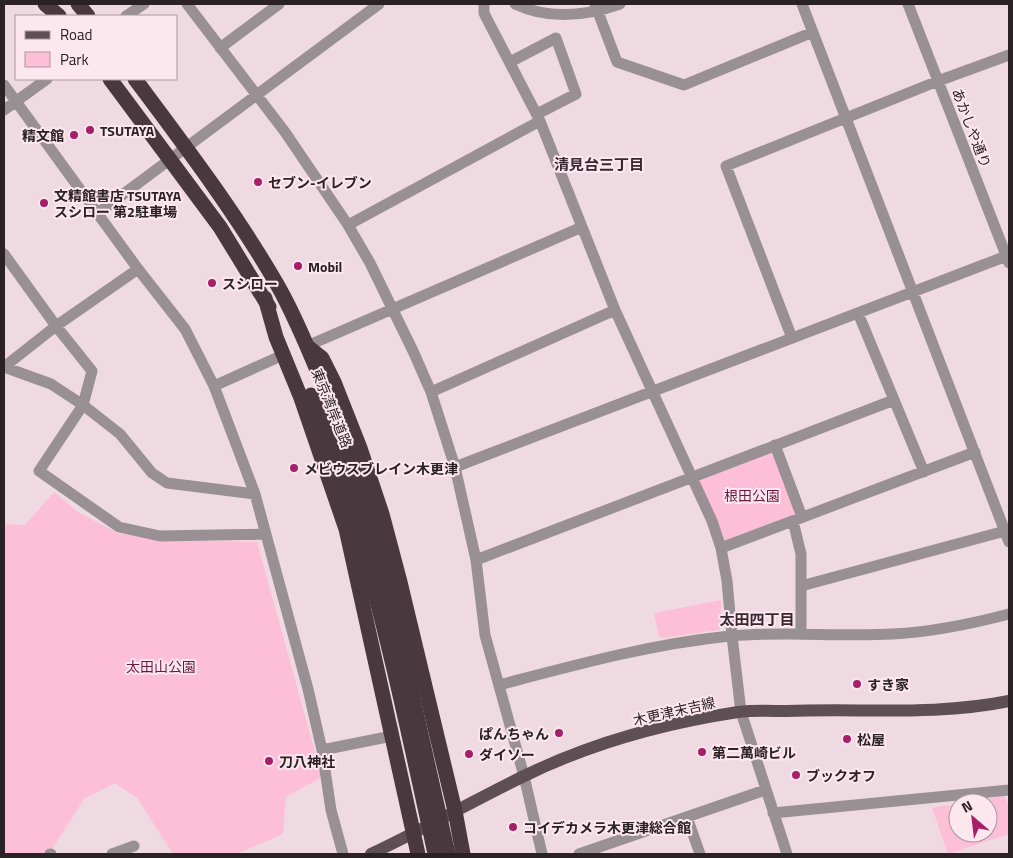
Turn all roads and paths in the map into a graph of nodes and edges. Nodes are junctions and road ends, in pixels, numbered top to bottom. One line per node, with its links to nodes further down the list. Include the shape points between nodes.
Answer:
1 (45, 4): 14 (highway)
2 (54, 4): 15 (highway)
3 (78, 4): 16 (highway)
4 (144, 4): 17 (street)
5 (187, 4): 19 (street)
6 (279, 4): 19 (street)
7 (379, 4): 27 (street)
8 (484, 4): 21 (street, via 484,13)
9 (515, 4): 13 (street, via 541,13 560,15 580,15)
10 (620, 4): 13 (street)
11 (802, 4): 18 (street)
12 (908, 4): 25 (street, あかしや通り)
13 (597, 8): 18 (street, via 617,62 684,84)
14 (58, 15)
15 (62, 15)
16 (89, 15)
17 (128, 15)
18 (813, 32): 31 (street)
19 (220, 48): 27 (street)
20 (1009, 55): 25 (street)
21 (510, 62): 30 (street); 30 (street, via 556,38 576,94)
22 (46, 80): 28 (street)
23 (111, 80): 33 (highway, 東京湾岸道路)
24 (136, 80): 32 (highway, 東京湾岸道路)
25 (938, 81): 31 (street); 38 (street, あかしや通り)
26 (4, 85): 28 (street)
27 (256, 96): 32 (street); 35 (street, via 285,132)
28 (16, 101): 29 (street); 34 (street)
29 (4, 110)
30 (539, 117): 35 (street); 36 (street)
31 (846, 119): 40 (street); 46 (street, via 726,166)
32 (186, 148): 33 (street); 47 (highway, 東京湾岸道路, via 235,216 279,288)
33 (171, 160): 34 (street); 41 (highway, 東京湾岸道路, via 220,227)
34 (98, 213): 39 (street)
35 (348, 225): 42 (street)
36 (582, 227): 42 (street); 43 (street)
37 (4, 254): 45 (street)
38 (1008, 258): 40 (street)
39 (138, 269): 45 (street); 50 (street, via 185,329)
40 (913, 292): 44 (street); 57 (street)
41 (265, 298): 48 (highway); 51 (highway, 東京湾岸道路)
42 (393, 309): 47 (street); 52 (street)
43 (615, 310): 52 (street); 53 (street)
44 (858, 313): 46 (street); 54 (street)
45 (56, 326): 49 (street); 55 (street, via 92,371)
46 (792, 338): 53 (street)
47 (307, 346): 51 (highway, 東京湾岸道路); 79 (highway, via 322,358 334,382 382,514)
48 (283, 355): 50 (street); 74 (highway, via 346,529)
49 (4, 367): 55 (street, via 50,384)
50 (214, 386): 61 (street)
51 (318, 391): 88 (highway, 東京湾岸道路, bridge, via 390,653); 89 (highway, 東京湾岸道路, bridge, via 370,520)
52 (430, 392): 58 (street)
53 (653, 392): 58 (street); 60 (street)
54 (894, 400): 56 (street); 59 (street)
55 (83, 405): 61 (street, via 120,434 152,473 167,483); 63 (street, via 39,471 119,527 160,536)
56 (775, 445): 60 (street); 62 (street)
57 (975, 452): 59 (street); 64 (street)
58 (455, 467): 66 (street)
59 (924, 472): 62 (street)
60 (692, 477): 65 (street); 66 (street)
61 (255, 494): 63 (street)
62 (798, 519): 65 (street); 67 (street)
63 (264, 534): 75 (street)
64 (1007, 536): 67 (street)
65 (721, 548): 70 (street, via 728,581)
66 (476, 560): 71 (street, via 485,635)
67 (801, 586): 69 (street)
68 (1009, 614): 69 (street, via 943,629 892,634)
69 (801, 633): 70 (street)
70 (732, 636): 71 (street, via 647,649); 73 (street)
71 (500, 685): 76 (street)
72 (1009, 701): 73 (main road, 木更津末吉線, via 965,709 926,711)
73 (741, 712): 76 (main road, 木更津末吉線, via 622,739); 77 (street)
74 (392, 736): 75 (street); 82 (highway)
75 (322, 750): 85 (street, via 331,810)
76 (524, 776): 79 (main road, 木更津末吉線); 91 (street)
77 (765, 790): 80 (street); 81 (street)
78 (1009, 790): 80 (street)
79 (455, 811): 82 (main road, 木更津末吉線); 90 (highway)
80 (773, 813): 94 (street)
81 (687, 817): 92 (street); 93 (street)
82 (414, 833): 86 (main road, 木更津末吉線); 87 (highway)
83 (134, 846): 84 (street)
84 (112, 854)
85 (343, 854)
86 (371, 854)
87 (418, 854)
88 (435, 854)
89 (448, 854)
90 (463, 854)
91 (542, 854)
92 (578, 854)
93 (700, 854)
94 (787, 854)

